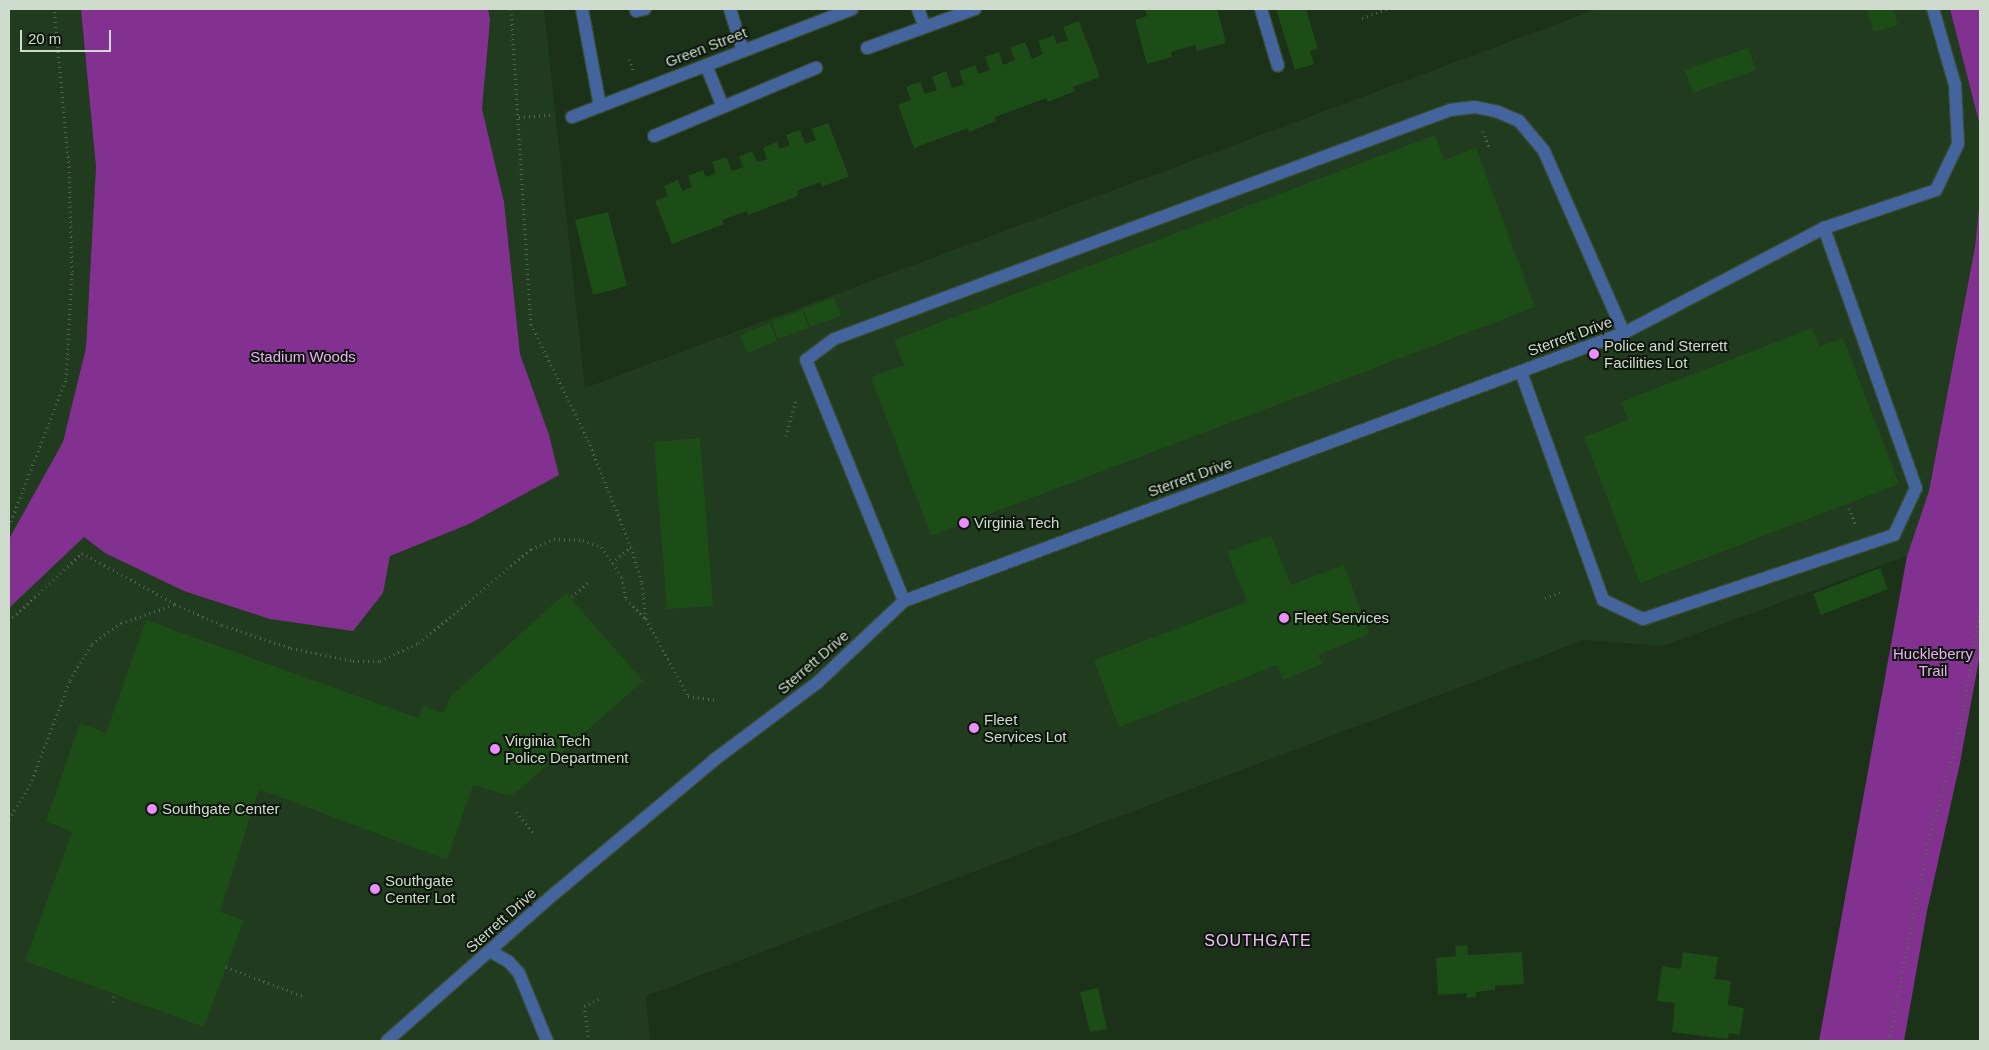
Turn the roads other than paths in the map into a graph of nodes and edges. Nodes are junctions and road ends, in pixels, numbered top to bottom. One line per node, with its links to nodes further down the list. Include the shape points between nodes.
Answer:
1 (582, 9): 14 (street)
2 (730, 9): 10 (street)
3 (852, 9): 10 (street, Green Street)
4 (918, 9): 8 (street)
5 (975, 9): 8 (street)
6 (1262, 9): 12 (street)
7 (1933, 9): 18 (street, Sterrett Drive, via 1955,85 1958,144 1936,190)
8 (925, 27): 9 (street)
9 (867, 48)
10 (744, 51): 11 (street, Green Street)
11 (706, 65): 14 (street, Green Street); 15 (street)
12 (1278, 66)
13 (816, 68): 15 (street)
14 (600, 106): 16 (street, Green Street)
15 (723, 107): 17 (street)
16 (572, 117)
17 (654, 136)
18 (1824, 228): 19 (street, Sterrett Drive); 20 (street, via 1916,488 1894,534 1643,619 1604,600)
19 (1624, 333): 20 (street, Sterrett Drive); 21 (street, via 1544,151 1519,121 1475,107 1450,110 862,328 834,339 806,360)
20 (1521, 372): 21 (street, Sterrett Drive)
21 (904, 601): 22 (street, Sterrett Drive, via 817,683 714,760)
22 (490, 951): 23 (street, Sterrett Drive); 24 (street, via 509,962 519,973)
23 (387, 1041)
24 (547, 1041)

